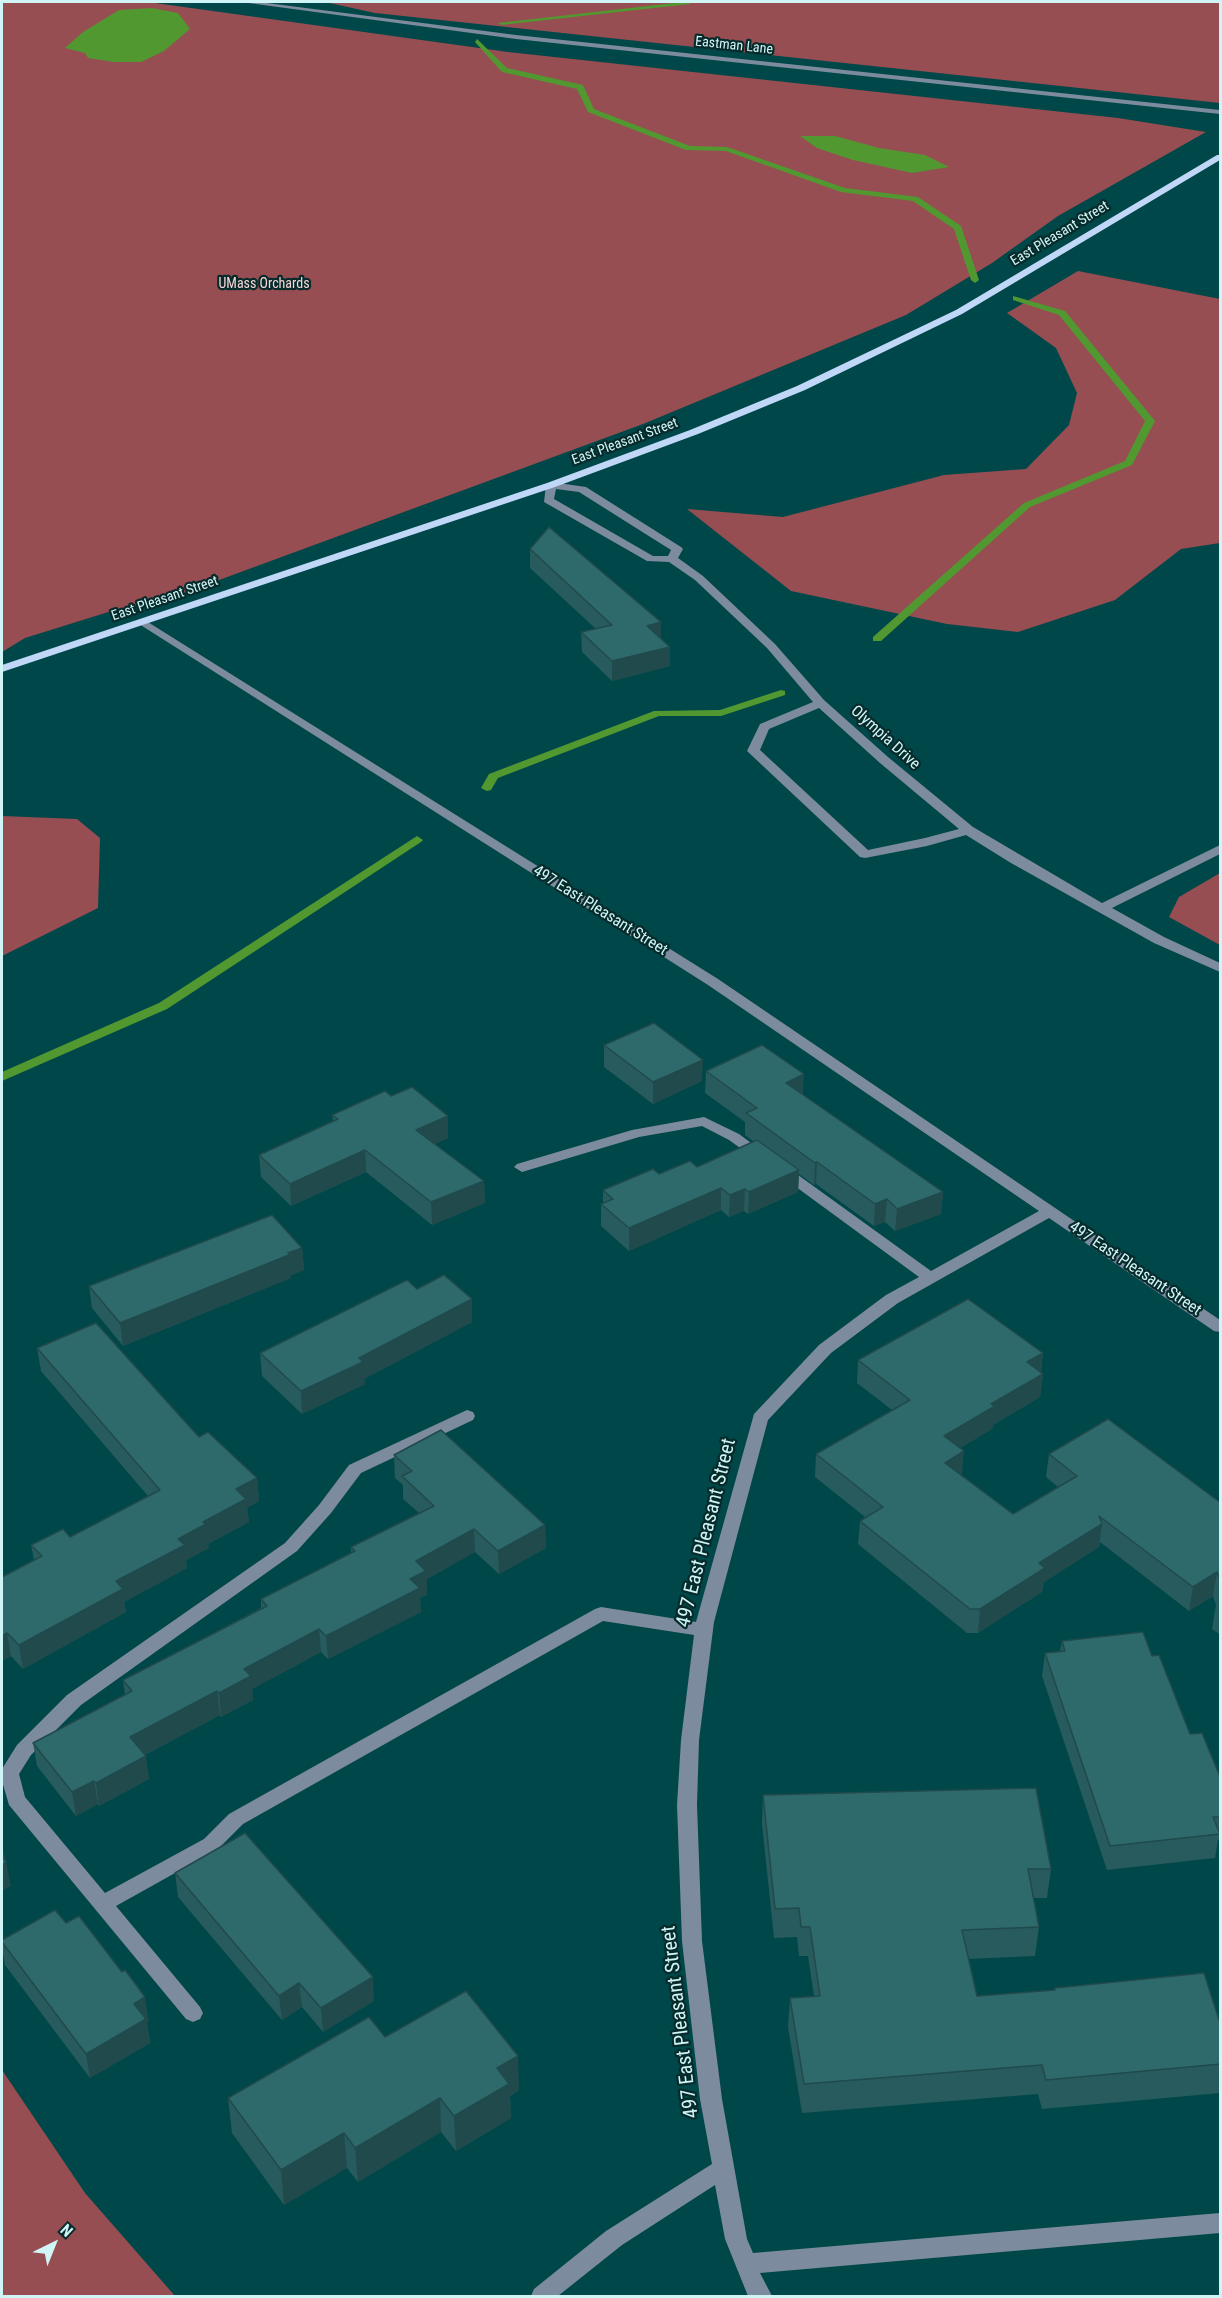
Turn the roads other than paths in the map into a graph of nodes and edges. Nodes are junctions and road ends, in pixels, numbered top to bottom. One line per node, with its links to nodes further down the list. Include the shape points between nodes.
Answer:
1 (244, 2): 2 (street, Eastman Lane, via 505,36)
2 (1221, 112)
3 (1221, 157): 4 (main road, East Pleasant Street, via 959,312 863,360 694,432)
4 (551, 485): 5 (street, Olympia Drive, via 582,489 677,549); 5 (street, Olympia Drive, via 548,500 651,559); 6 (main road, East Pleasant Street)
5 (672, 559): 8 (street, Olympia Drive, via 699,578 771,646)
6 (143, 622): 7 (main road, East Pleasant Street); 14 (street, 497 East Pleasant Street, via 713,982)
7 (2, 669)
8 (820, 703): 9 (street, Olympia Drive); 9 (street, via 764,727 753,751 865,854)
9 (968, 830): 11 (street, Olympia Drive)
10 (1221, 849): 11 (street)
11 (1102, 908): 12 (street, Olympia Drive)
12 (1221, 968)
13 (522, 1167): 15 (street, via 637,1133 704,1121 734,1137)
14 (1049, 1212): 15 (street, 497 East Pleasant Street); 16 (street, 497 East Pleasant Street)
15 (930, 1278): 18 (street, 497 East Pleasant Street, via 892,1299 825,1349 760,1418)
16 (1221, 1327)
17 (467, 1416): 19 (street, via 356,1469 291,1547 74,1700 24,1750 9,1773 16,1800)
18 (704, 1630): 19 (street, via 602,1614 236,1819 211,1844); 21 (street, 497 East Pleasant Street, via 690,1740 687,1805 691,1929)
19 (102, 1904): 20 (street)
20 (193, 2013)
21 (723, 2168): 23 (street, 497 East Pleasant Street, via 736,2239); 24 (street, via 614,2238)
22 (1221, 2223): 23 (street)
23 (746, 2264): 25 (street, 497 East Pleasant Street)
24 (542, 2296)
25 (762, 2296)

